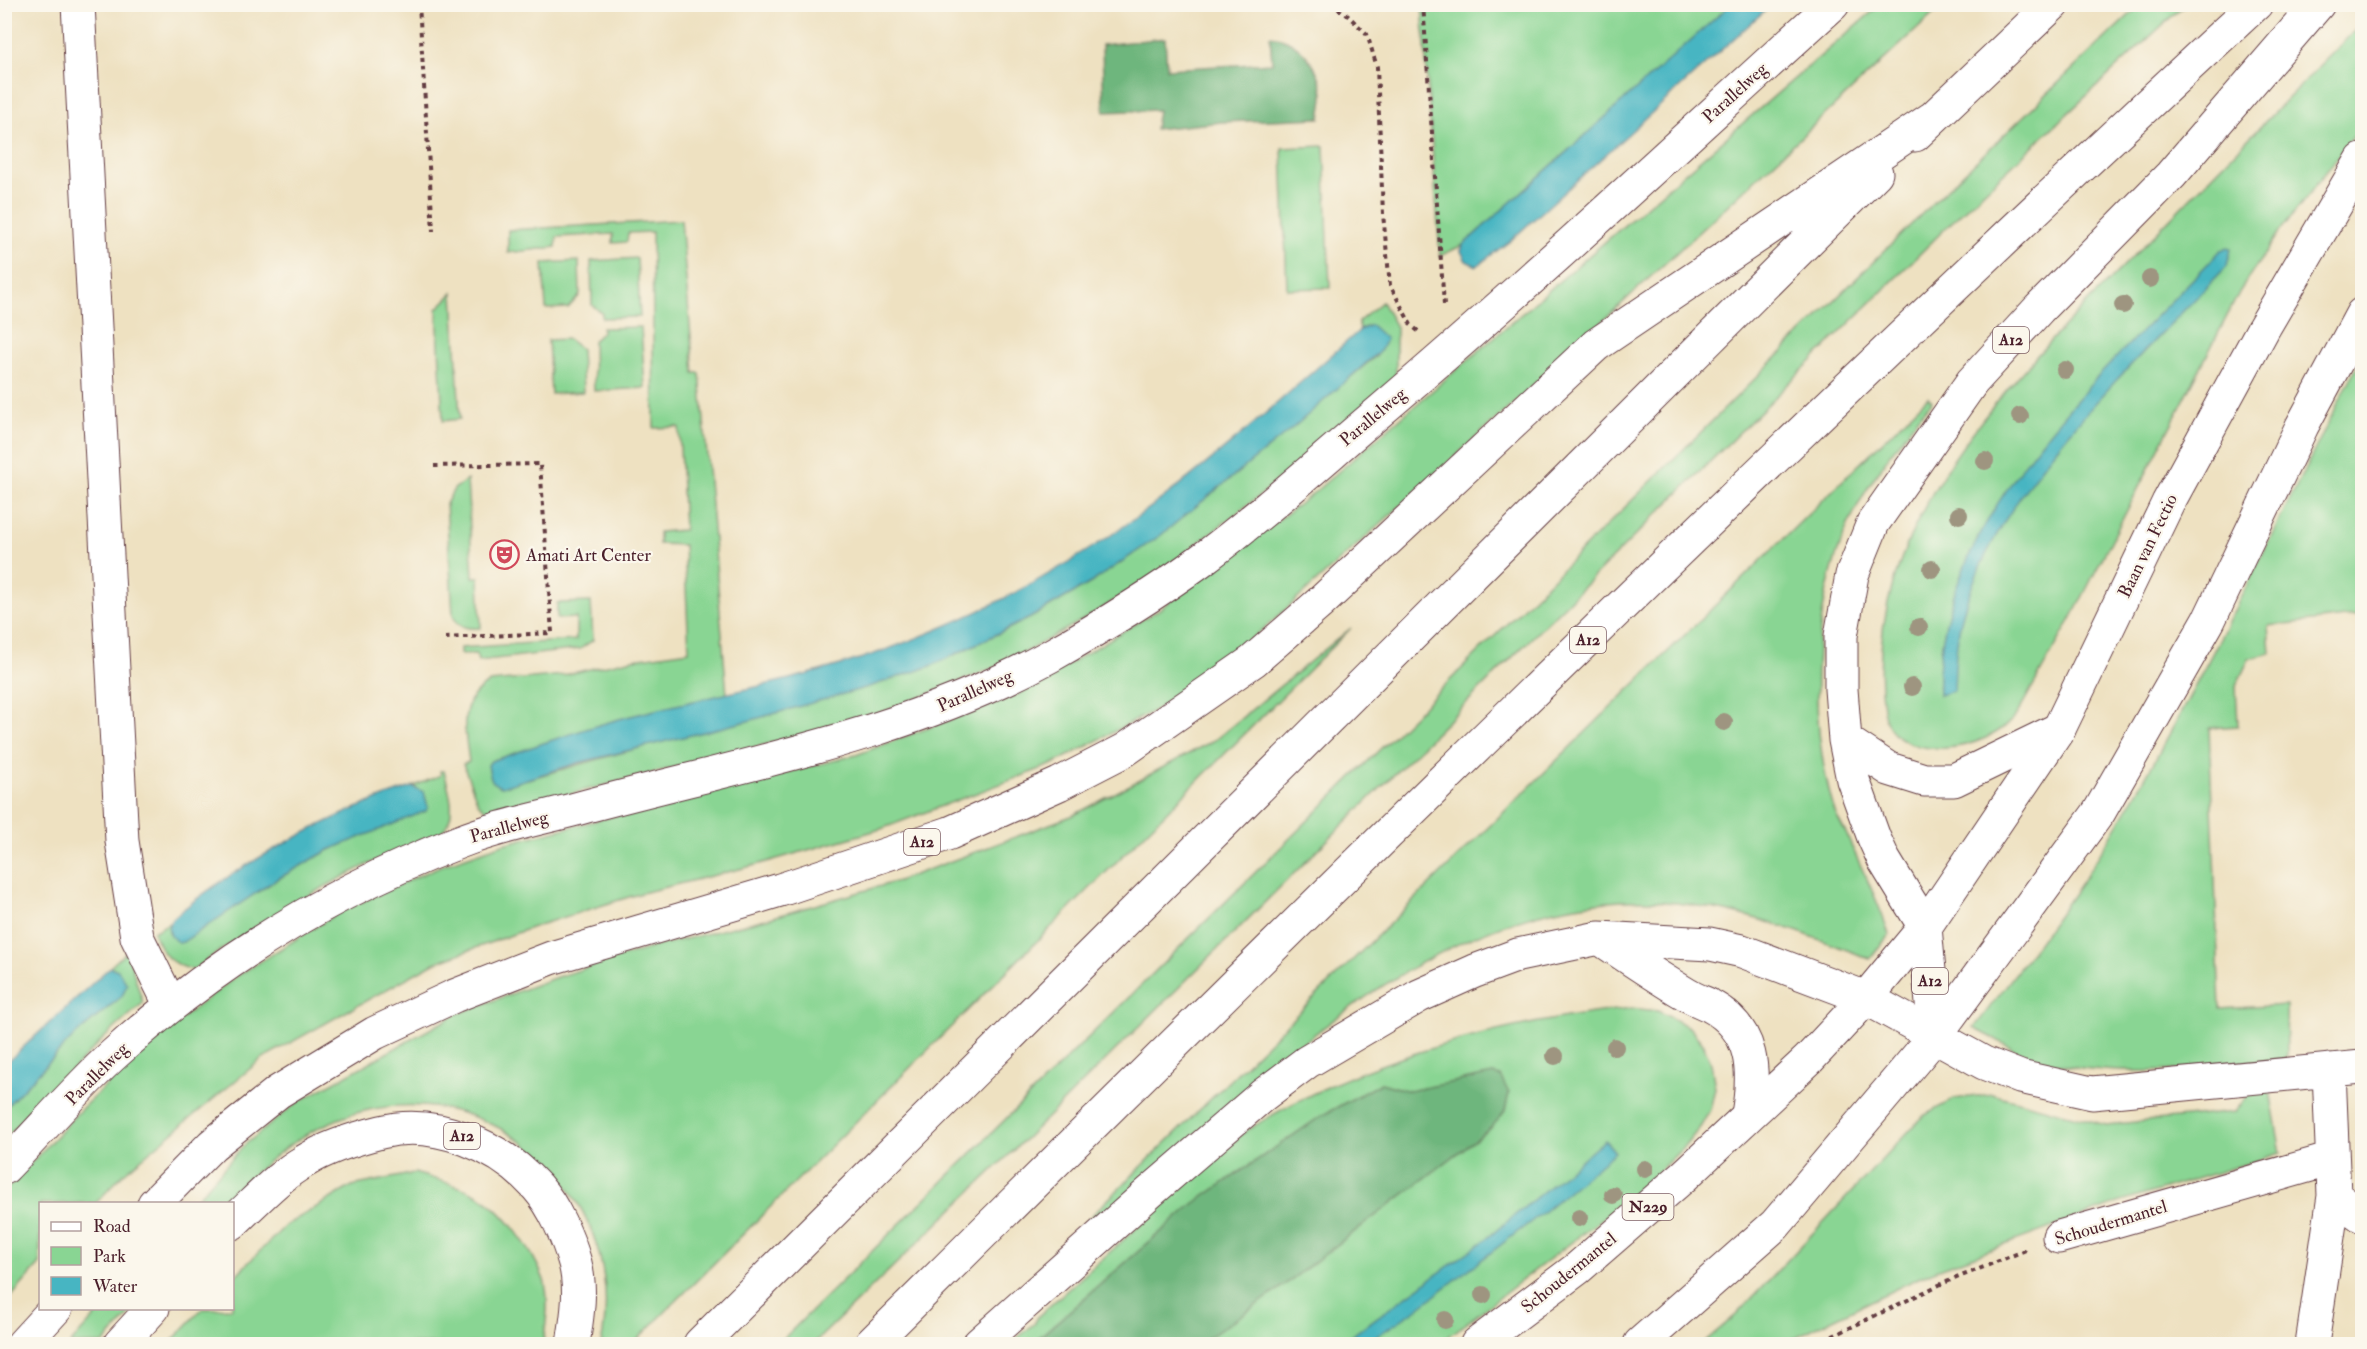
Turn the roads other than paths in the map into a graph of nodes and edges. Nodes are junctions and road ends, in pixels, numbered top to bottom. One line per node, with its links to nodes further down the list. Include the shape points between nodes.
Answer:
1 (78, 4): 14 (main road, via 122,841 136,937)
2 (1833, 4): 14 (main road, Parallelweg, via 1447,354 1200,561 1079,638 985,689 902,722 463,840 354,888 239,954)
3 (2053, 4): 6 (main road, A12)
4 (2256, 4): 32 (main road, A12, via 1671,558)
5 (2318, 4): 10 (main road, A12, via 2171,175 1972,382 1873,523 1852,575 1841,636)
6 (1931, 119): 22 (main road, A12, via 1596,345 1253,661 1125,750 950,833 780,890 551,958 444,1000 375,1033 278,1092 212,1145); 31 (main road, A12)
7 (2362, 160): 9 (main road, Baan van Fectio, via 2168,503)
8 (2362, 314): 15 (main road, via 2302,426 2209,620 2099,812)
9 (2059, 729): 10 (main road, via 1954,780 1924,780 1889,770); 11 (main road, Baan van Fectio)
10 (1845, 740): 11 (main road, A12, via 1852,780 1874,838)
11 (1925, 927): 13 (main road, Schoudermantel / N229); 15 (main road, A12)
12 (1599, 938): 13 (main road, via 1710,944); 18 (main road, via 1688,996 1713,1007 1737,1029 1753,1070); 33 (main road, via 1518,955 1476,971 1419,996 1307,1062 1150,1192)
13 (1866, 998): 15 (main road); 18 (main road, Schoudermantel / N229, via 1809,1059)
14 (171, 1005): 20 (main road, Parallelweg, via 109,1059)
15 (1935, 1036): 17 (main road, via 2019,1077 2092,1093); 35 (main road, via 1774,1224)
16 (2362, 1067): 17 (main road)
17 (2330, 1070): 19 (main road)
18 (1748, 1115): 34 (main road, Schoudermantel / N229, via 1578,1268)
19 (2332, 1159): 21 (main road); 25 (main road, Schoudermantel)
20 (4, 1168)
21 (2334, 1196): 23 (main road); 36 (main road)
22 (155, 1202)
23 (2362, 1216)
24 (234, 1221): 30 (main road, A12, via 304,1161 344,1145 382,1131 423,1128 462,1136 507,1161 537,1187 562,1227 576,1265 579,1303)
25 (2059, 1237)
26 (54, 1310): 28 (main road)
27 (151, 1310): 29 (main road)
28 (23, 1344)
29 (120, 1344)
30 (573, 1344)
31 (700, 1344)
32 (871, 1344)
33 (979, 1344)
34 (1477, 1344)
35 (1640, 1344)
36 (2312, 1344)

